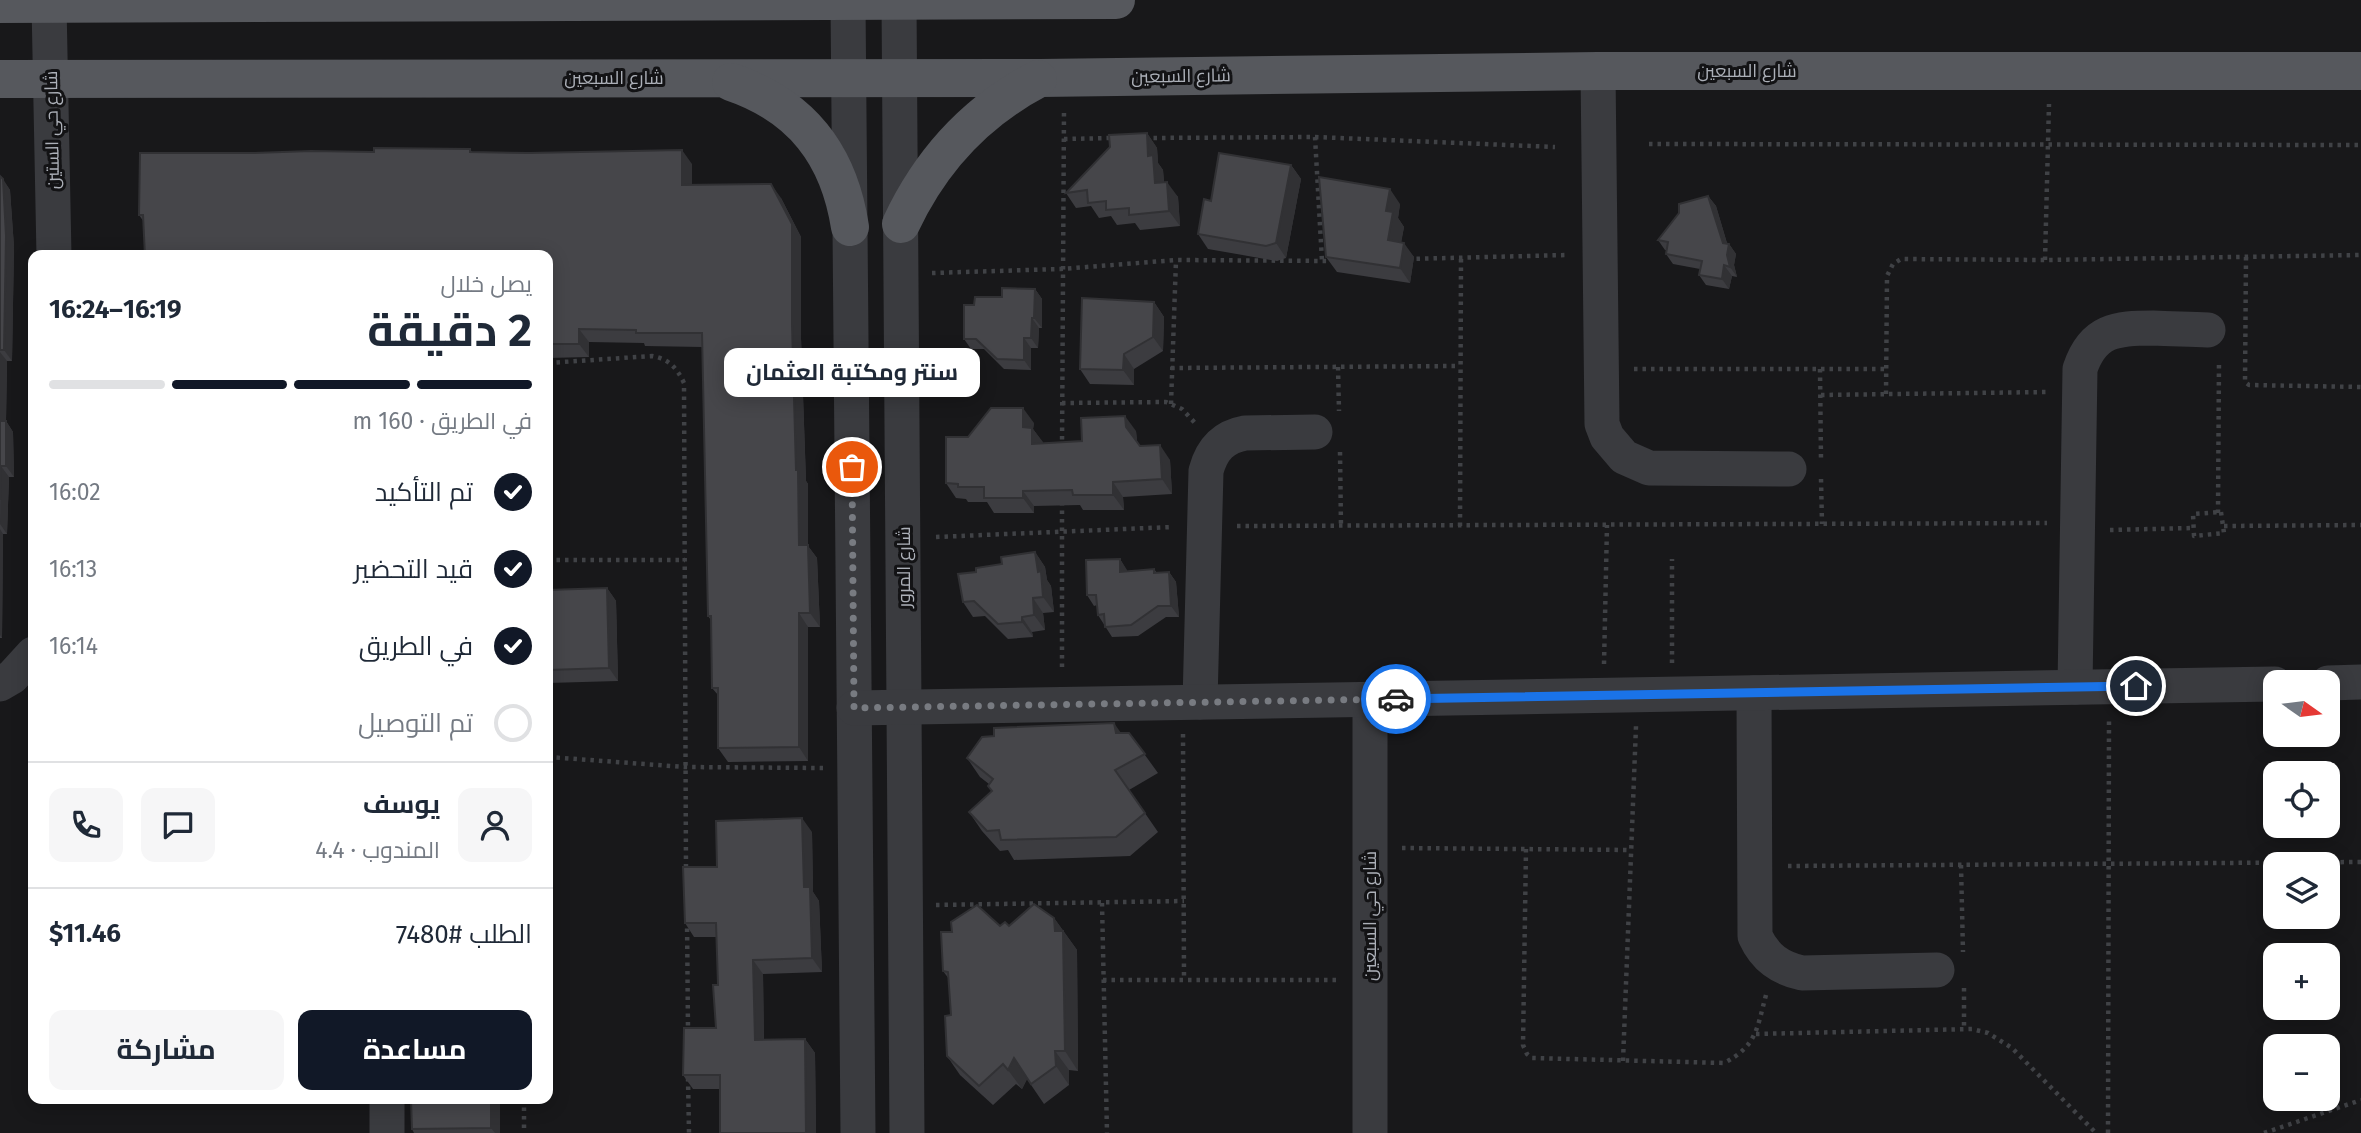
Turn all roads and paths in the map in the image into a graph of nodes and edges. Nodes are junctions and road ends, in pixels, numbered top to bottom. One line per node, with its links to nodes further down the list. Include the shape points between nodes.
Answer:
1 (1116, 0): 2 (main road)
2 (899, 1): 4 (main road); 12 (street, شارع المرور)
3 (311, 2): 4 (main road); 6 (main road)
4 (848, 2): 11 (street)
5 (0, 4): 6 (main road)
6 (49, 4): 15 (street, شارع حي الستين)
7 (1598, 71): 8 (main road, شارع السبعين); 13 (main road, شارع السبعين); 27 (street)
8 (2050, 71): 9 (main road, شارع السبعين); 21 (path)
9 (2361, 71)
10 (709, 78): 11 (main road, شارع السبعين); 15 (main road, شارع السبعين); 25 (main road, via 756,92 797,118 839,179)
11 (848, 78): 12 (main road, شارع السبعين); 25 (street)
12 (900, 78): 13 (main road, شارع السبعين); 24 (street, شارع المرور)
13 (1052, 78): 19 (path); 24 (main road, via 996,104 957,138 925,178)
14 (0, 79): 15 (main road, شارع السبعين)
15 (51, 79): 26 (street, شارع حي الستين)
16 (1315, 136): 18 (path); 23 (path); 34 (path)
17 (1120, 138): 19 (path)
18 (1134, 138)
19 (1064, 139): 36 (path)
20 (1649, 144): 21 (path)
21 (2048, 145): 22 (path); 33 (path)
22 (2361, 145)
23 (1556, 147)
24 (901, 224): 37 (street, شارع المرور)
25 (850, 228): 83 (street)
26 (54, 250)
27 (1600, 254): 30 (path); 42 (street)
28 (2361, 255): 29 (path)
29 (2246, 257): 33 (path); 45 (path, via 2245,382)
30 (1461, 258): 32 (path); 40 (path)
31 (1176, 260): 34 (path); 36 (path); 41 (path)
32 (1406, 260)
33 (2045, 260): 44 (path, via 1909,258 1893,264 1887,276)
34 (1322, 261): 35 (path)
35 (1336, 261)
36 (1061, 268): 37 (path); 49 (path)
37 (901, 275): 66 (street, شارع المرور)
38 (2214, 343): 46 (street, via 2123,328 2111,331 2084,357); 56 (path)
39 (553, 363): 69 (path, via 652,356 664,358 680,373 684,383)
40 (1460, 366): 41 (path); 61 (path)
41 (1171, 368): 50 (path)
42 (1601, 369): 43 (path); 54 (street, via 1602,424 1614,448 1636,464 1649,468)
43 (1820, 369): 44 (path); 48 (path)
44 (1886, 369): 47 (path)
45 (2361, 387)
46 (2080, 392): 47 (path); 63 (street)
47 (1886, 394): 48 (path)
48 (1821, 395): 57 (path)
49 (1062, 403): 50 (path); 53 (path)
50 (1171, 404): 52 (path, via 1189,415)
51 (1315, 432): 52 (street, via 1245,433)
52 (1216, 448): 60 (street, via 1206,471)
53 (1062, 454)
54 (1789, 469)
55 (1062, 492): 65 (path)
56 (2218, 513): 62 (path, via 2223,513); 64 (path, via 2193,514)
57 (1822, 524): 58 (path); 63 (path)
58 (1606, 525): 61 (path); 78 (path)
59 (2361, 525): 62 (path)
60 (1204, 526): 61 (path); 65 (path); 80 (street)
61 (1460, 526)
62 (2224, 526): 64 (path, via 2222,534 2194,536)
63 (2078, 527): 64 (path); 75 (street)
64 (2192, 528)
65 (1062, 531): 66 (path); 81 (path)
66 (904, 538): 82 (street, شارع المرور)
67 (1672, 559): 77 (path)
68 (553, 560): 69 (path)
69 (685, 560): 85 (path)
70 (28, 659): 73 (street)
71 (2361, 682): 72 (street)
72 (2340, 683)
73 (0, 684)
74 (2263, 684): 75 (street)
75 (2092, 687): 76 (street); 91 (path)
76 (1754, 693): 77 (street); 92 (street)
77 (1672, 694): 78 (street)
78 (1620, 695): 79 (street); 89 (path)
79 (1370, 699): 80 (street); 87 (street, شارع حي السبعين)
80 (1191, 702): 81 (street); 94 (path)
81 (1062, 704): 82 (street)
82 (904, 707): 83 (street); 96 (street, شارع المرور)
83 (854, 708): 86 (street)
84 (553, 757): 85 (path)
85 (685, 767): 86 (path); 93 (path)
86 (855, 769): 113 (street)
87 (1370, 848): 88 (path); 102 (street, شارع حي السبعين)
88 (1526, 849): 89 (path); 105 (path, via 1525,1050 1538,1059)
89 (1631, 850): 105 (path)
90 (2361, 862): 91 (path)
91 (2109, 864): 92 (path); 118 (path)
92 (1755, 867): 98 (street, via 1755,936)
93 (686, 876)
94 (1184, 901): 95 (path); 101 (path)
95 (1102, 902): 96 (path); 100 (path)
96 (906, 905): 114 (street, شارع المرور)
97 (687, 916): 104 (path)
98 (1774, 962): 99 (street, via 1802,973); 103 (path)
99 (1937, 971)
100 (1103, 980): 101 (path); 115 (path)
101 (1184, 980): 102 (path)
102 (1370, 980): 116 (street, شارع حي السبعين)
103 (1756, 1034): 105 (path, via 1747,1048 1724,1063); 117 (path, via 1972,1029 1988,1033 2012,1048)
104 (688, 1038)
105 (1622, 1061)
106 (688, 1065): 112 (path)
107 (2361, 1100): 119 (path)
108 (387, 1104): 110 (street)
109 (524, 1104): 111 (path)
110 (387, 1133)
111 (524, 1133)
112 (689, 1133)
113 (858, 1133)
114 (908, 1133)
115 (1107, 1133)
116 (1370, 1133)
117 (2096, 1133)
118 (2108, 1133)
119 (2264, 1133)

